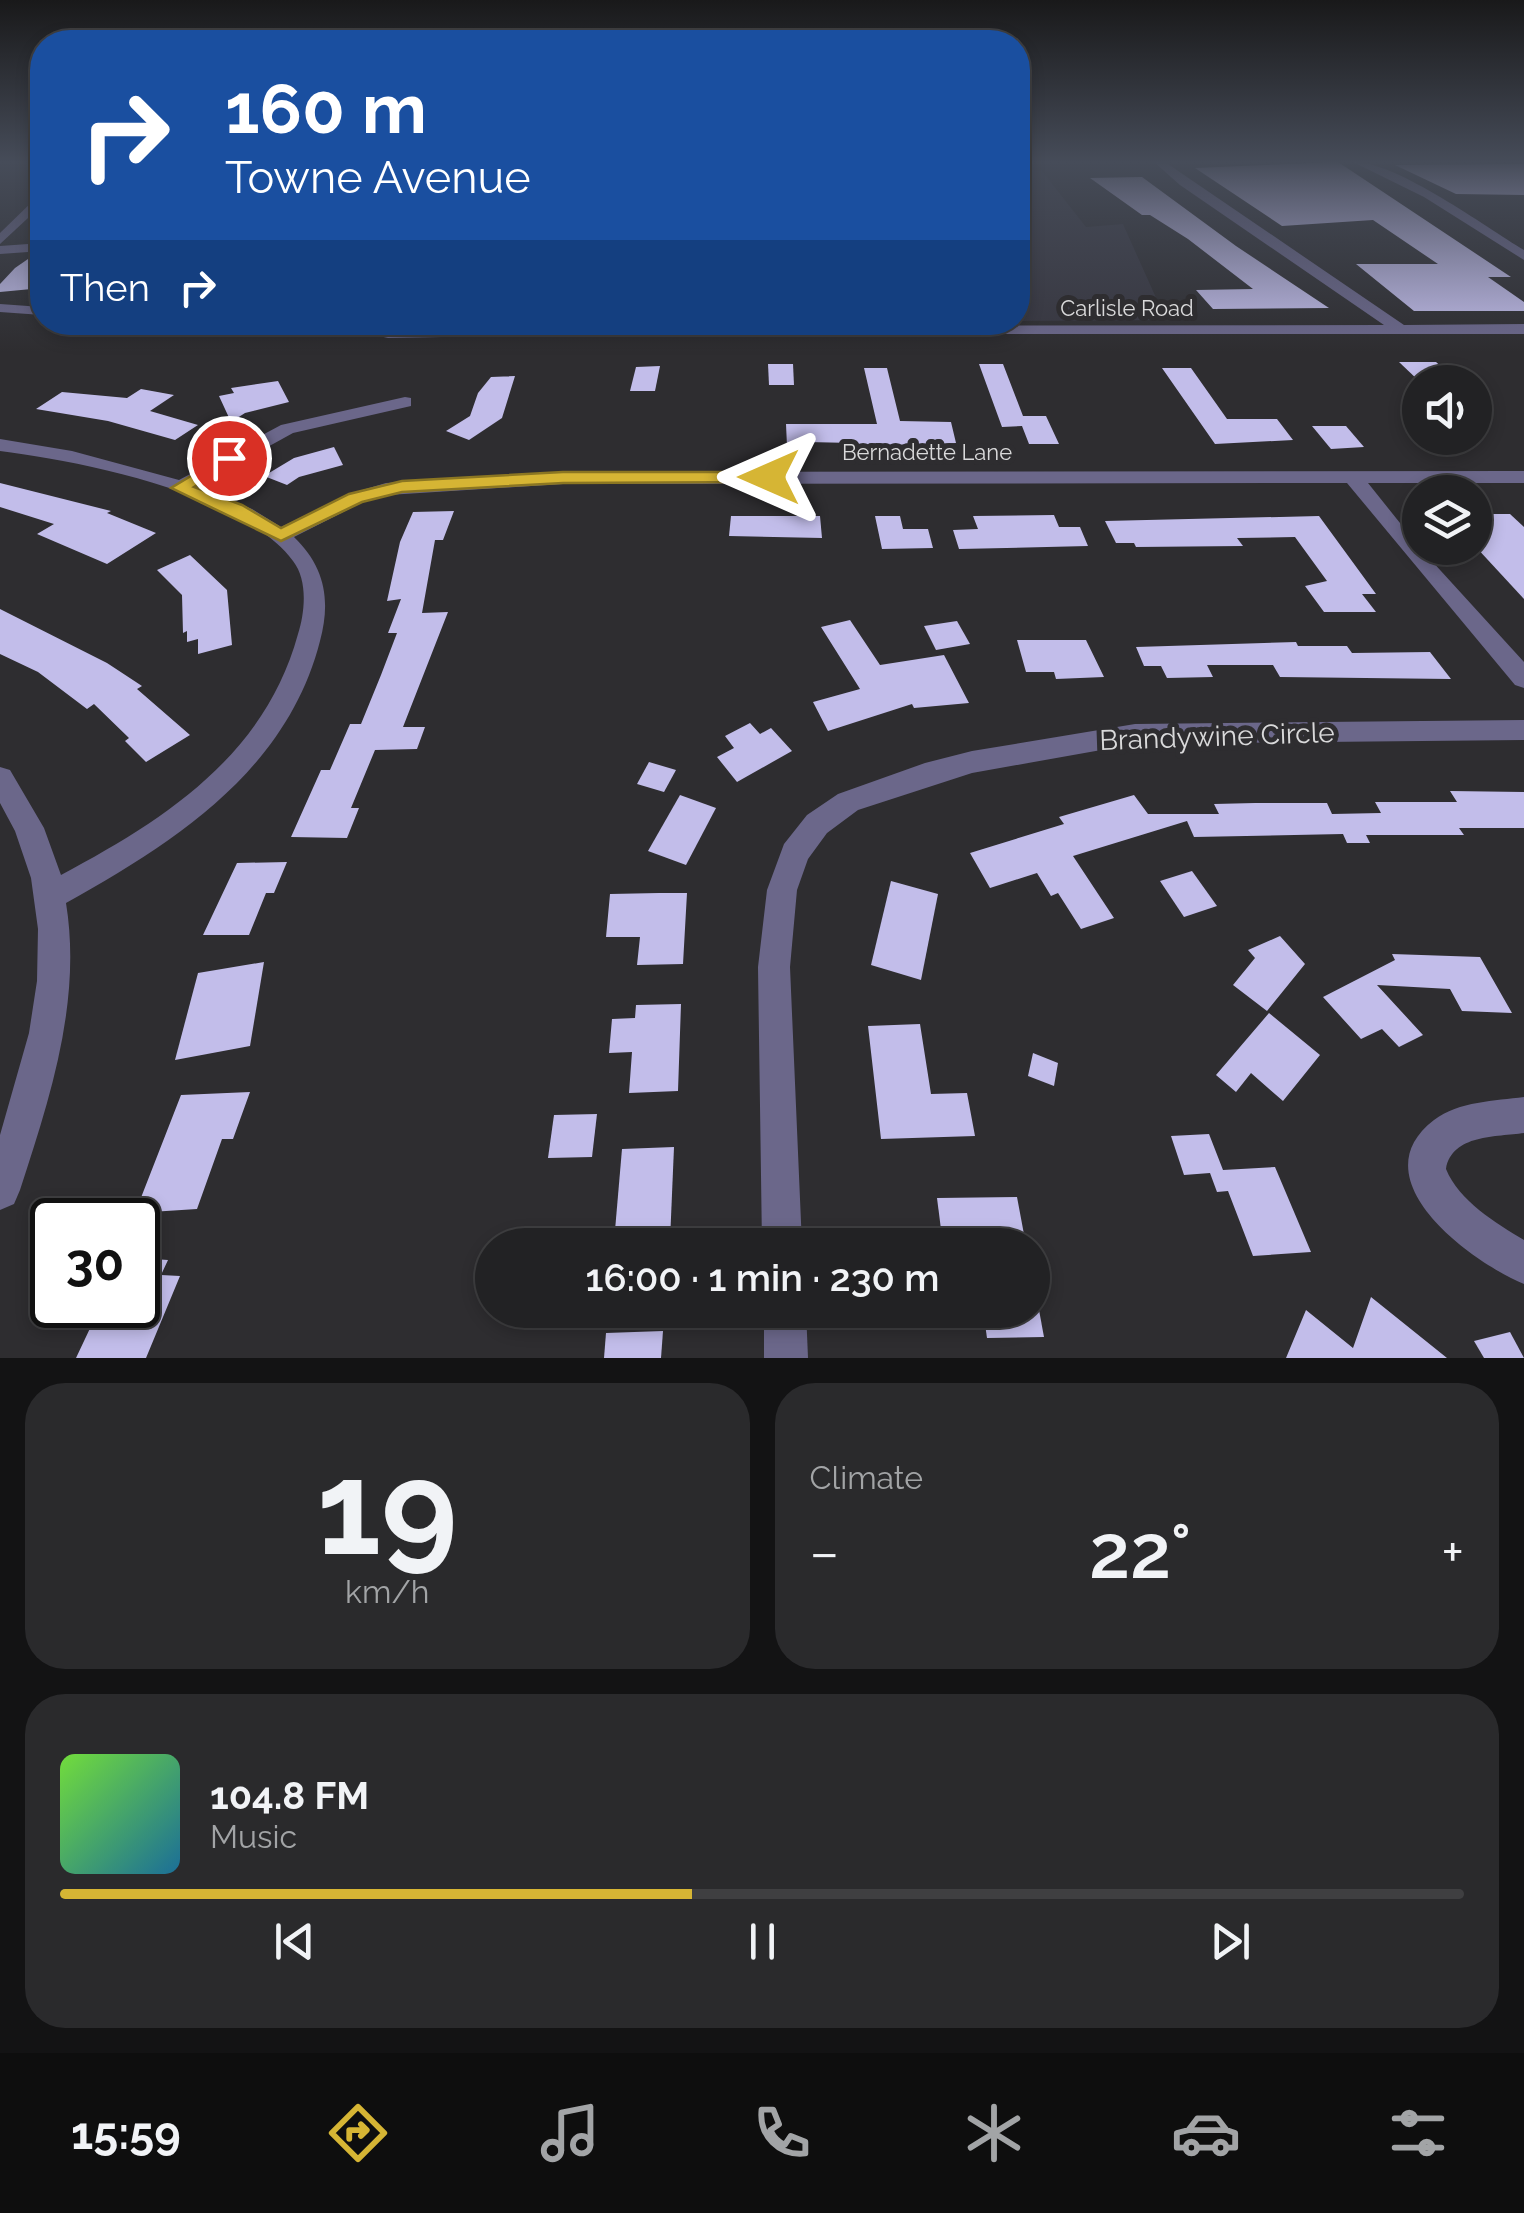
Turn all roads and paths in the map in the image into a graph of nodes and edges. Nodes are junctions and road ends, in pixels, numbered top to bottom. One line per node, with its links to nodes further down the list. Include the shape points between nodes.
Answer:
1 (1247, 225): 10 (street)
2 (1476, 225): 5 (street)
3 (30, 248): 4 (street)
4 (0, 250)
5 (1524, 256)
6 (0, 308): 7 (street)
7 (30, 310)
8 (1030, 328): 10 (street, Carlisle Road)
9 (1524, 329): 10 (street, Carlisle Road)
10 (1402, 330)
11 (405, 402): 15 (street, via 288,429)
12 (0, 445): 15 (street, via 89,459)
13 (1524, 476): 14 (street, Bernadette Lane)
14 (1352, 478): 16 (street, Bernadette Lane, via 612,477 402,486 356,498); 17 (street)
15 (180, 488): 16 (street)
16 (281, 535): 20 (street, via 302,558 317,596 308,654 293,692 244,760 202,800 160,834)
17 (1524, 679)
18 (1524, 730): 23 (street, Brandywine Circle, via 1134,734 972,762 848,802 817,824 795,853 782,890 774,967)
19 (0, 778): 20 (street, via 32,829)
20 (52, 895): 22 (street, via 56,936 46,1040)
21 (1524, 1116): 24 (street, via 1446,1133 1427,1171 1433,1191 1453,1214)
22 (0, 1190)
23 (782, 1228)
24 (1524, 1264)
25 (785, 1328): 26 (street)
26 (786, 1358)

